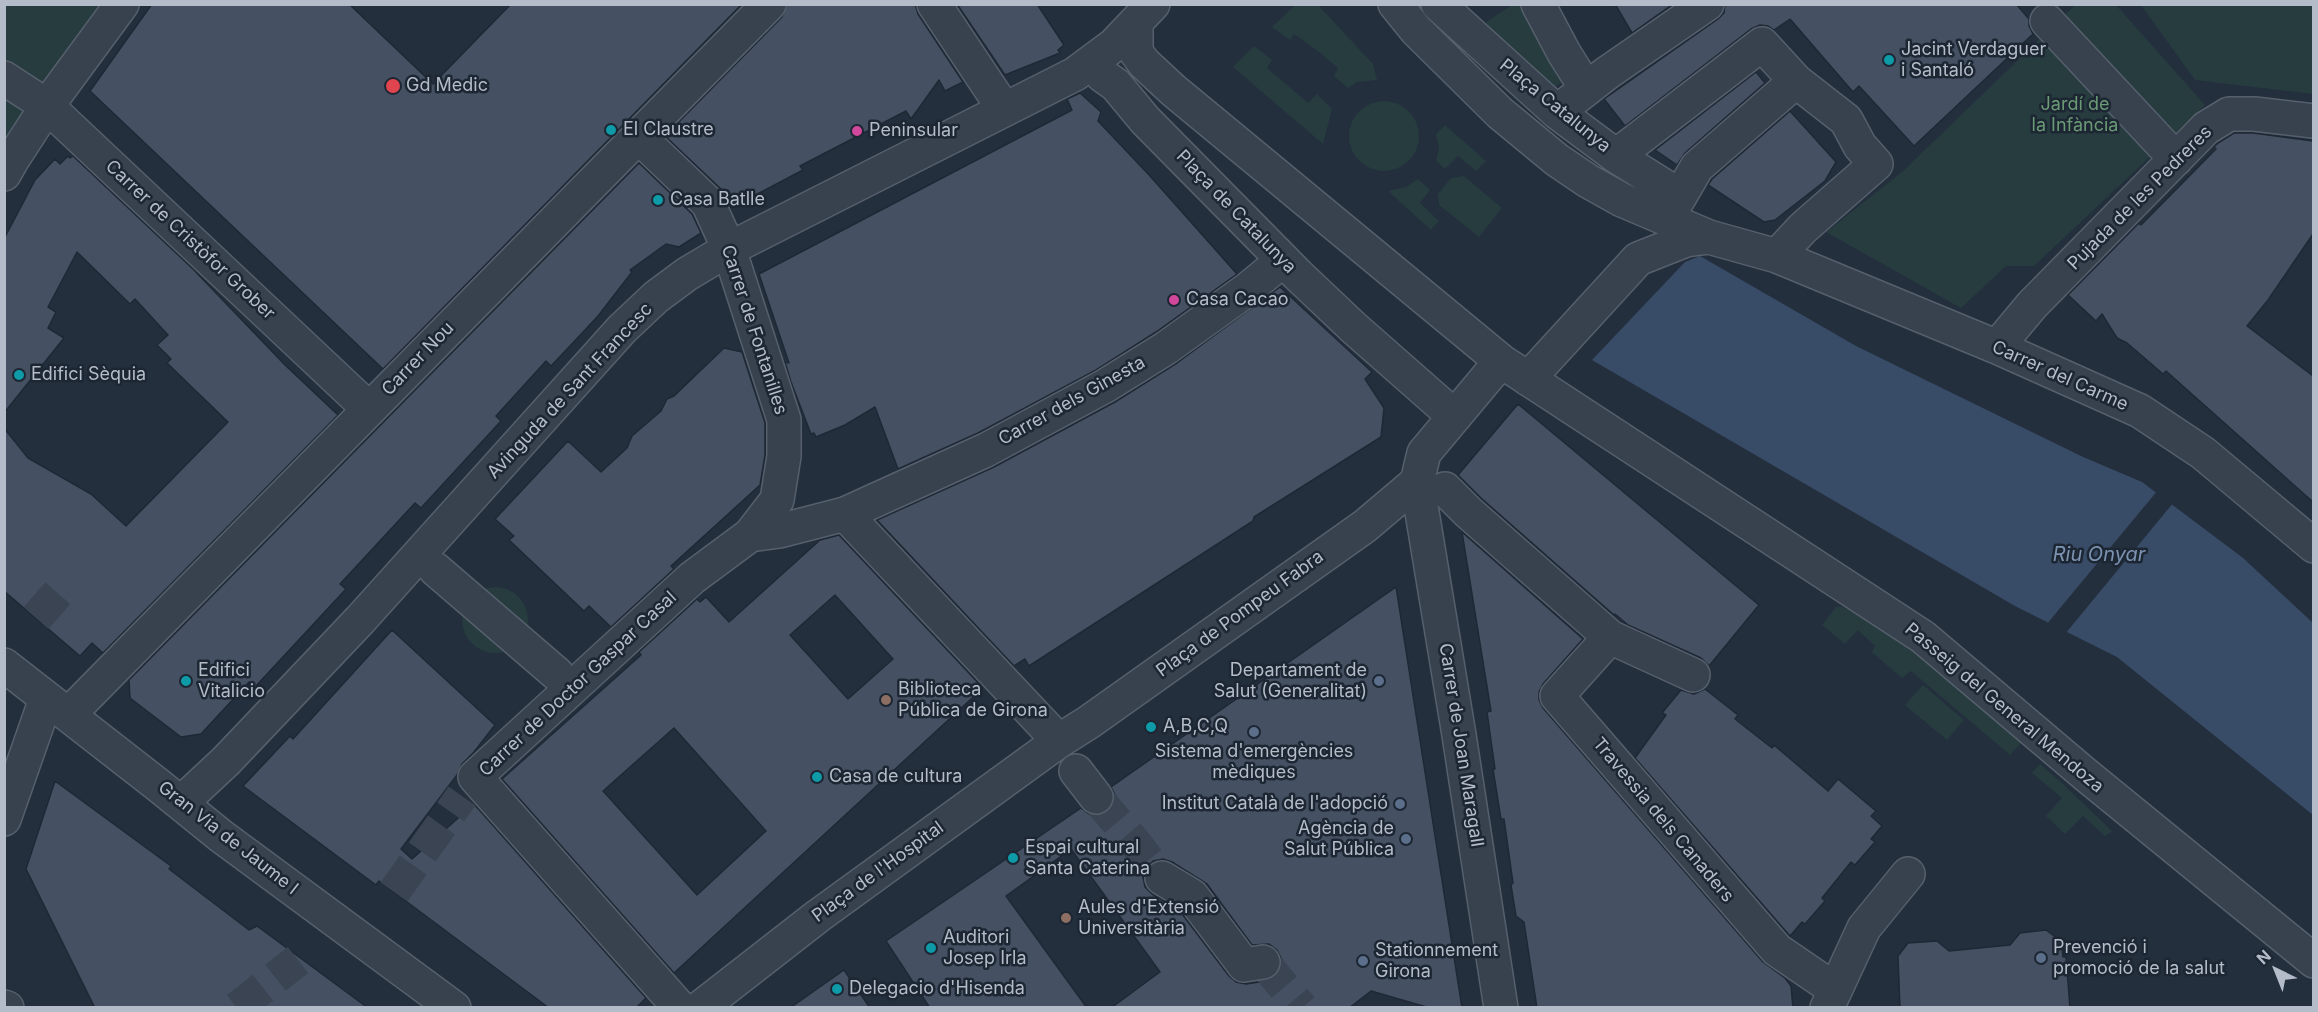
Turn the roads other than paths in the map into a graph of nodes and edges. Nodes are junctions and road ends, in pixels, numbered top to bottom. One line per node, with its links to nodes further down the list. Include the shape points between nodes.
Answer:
1 (122, 4): 15 (street)
2 (769, 4): 19 (street, Carrer Nou)
3 (934, 4): 16 (street)
4 (1395, 4): 23 (street, via 1500,113 1557,160)
5 (1538, 4): 13 (street)
6 (1707, 4): 13 (street)
7 (1459, 7): 17 (street, Plaça Catalunya)
8 (1144, 14): 10 (street); 14 (street, via 1136,52)
9 (2048, 21): 21 (street)
10 (1088, 75): 14 (street); 16 (street, Avinguda de Sant Francesc); 29 (street, Plaça de Catalunya, via 1116,85 1145,120)
11 (4, 78): 15 (street, Carrer de Cristòfor Grober)
12 (1796, 81): 20 (street, via 1762,44); 24 (street, via 1696,167); 27 (street, via 1846,120 1860,146 1876,164)
13 (1586, 88): 17 (street)
14 (1173, 90): 31 (street)
15 (48, 106): 22 (street); 33 (street, Carrer de Cristòfor Grober)
16 (1004, 109): 26 (street, Avinguda de Sant Francesc)
17 (1557, 112): 20 (street, Plaça Catalunya)
18 (2313, 121): 21 (street, Pujada de les Pedreres, via 2229,114 2206,128)
19 (638, 136): 26 (street, Carrer de Fontanilles, via 708,203); 33 (street, Carrer Nou)
20 (1616, 156): 24 (street, Plaça Catalunya)
21 (2176, 159): 30 (street, Pujada de les Pedreres, via 2032,305)
22 (4, 174)
23 (1623, 200): 24 (street); 28 (street, via 1637,224)
24 (1674, 208): 25 (street)
25 (1709, 237): 27 (street); 28 (street, via 1686,240)
26 (729, 249): 37 (street, Carrer de Fontanilles, via 784,420 784,456 777,500); 48 (street, Avinguda de Sant Francesc, via 664,291 622,329 360,620)
27 (1777, 256): 30 (street, Carrer del Carme)
28 (1638, 259): 32 (street)
29 (1283, 260): 34 (street, Plaça de Catalunya); 36 (street, Carrer dels Ginesta, via 1166,348 1105,386 986,450)
30 (1997, 347): 38 (street, Carrer del Carme, via 2139,411 2203,453)
31 (1501, 362): 32 (street); 34 (street)
32 (1528, 379): 52 (street, Passeig del General Mendoza, via 1923,637)
33 (369, 409): 44 (street, Carrer Nou)
34 (1454, 416): 35 (street, via 1424,453)
35 (1431, 485): 40 (street, via 1468,512); 45 (street, Plaça de Pompeu Fabra, via 1365,526); 58 (street, Carrer de Joan Maragall, via 1456,712)
36 (845, 514): 37 (street); 45 (street)
37 (750, 535): 56 (street, Carrer de Doctor Gaspar Casal, via 692,578 475,777)
38 (2313, 546)
39 (435, 569): 42 (street)
40 (1610, 637): 43 (street); 54 (street, Travessia dels Canaders, via 1557,696 1777,950)
41 (4, 665): 44 (street, Gran Via de Jaume I)
42 (557, 674)
43 (1694, 675)
44 (57, 707): 48 (street, Gran Via de Jaume I); 49 (street)
45 (1059, 741): 57 (street, Plaça de l'Hospital, via 818,916)
46 (1076, 771): 47 (street)
47 (1096, 797)
48 (181, 803): 55 (street, Gran Via de Jaume I)
49 (4, 819)
50 (1908, 874): 54 (street, via 1864,928)
51 (1162, 878): 53 (street, via 1192,896 1244,965)
52 (2313, 961)
53 (1263, 962)
54 (1831, 998)
55 (454, 1008)
56 (680, 1008)
57 (700, 1008)
58 (1502, 1008)

